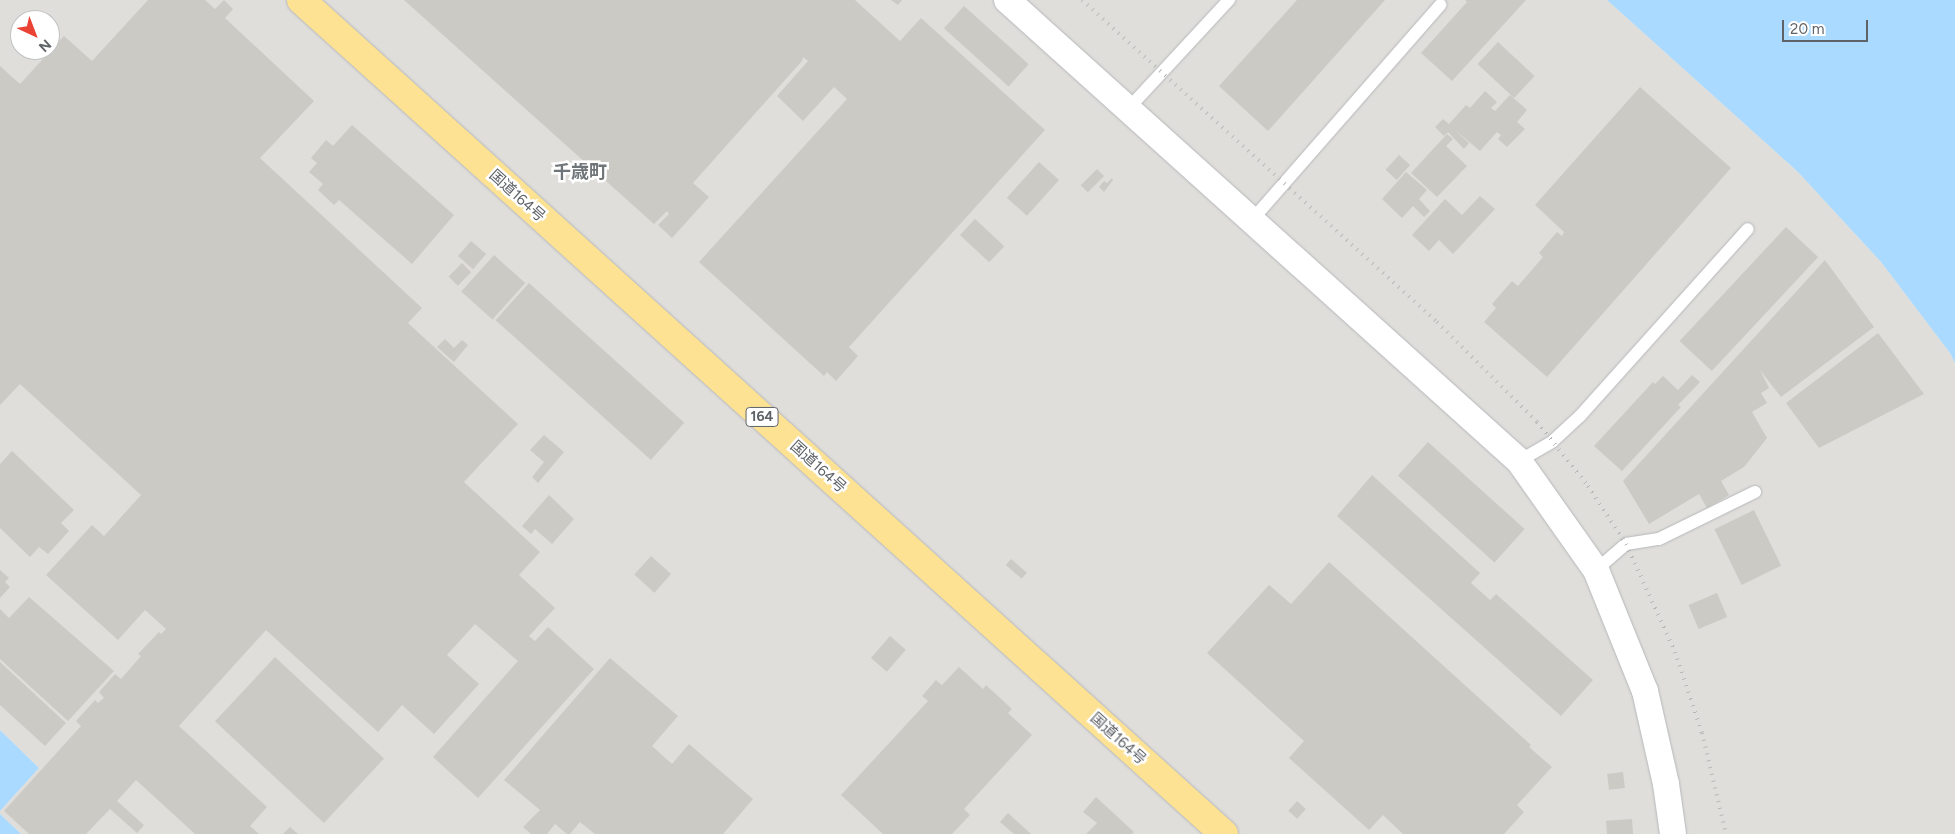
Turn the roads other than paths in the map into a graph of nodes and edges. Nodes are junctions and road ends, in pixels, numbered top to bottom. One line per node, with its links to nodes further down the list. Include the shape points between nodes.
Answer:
1 (301, 0): 11 (highway, 国道164号 / 164)
2 (1007, 0): 5 (street)
3 (1229, 0): 5 (lane)
4 (1440, 5): 6 (lane)
5 (1128, 109): 6 (street)
6 (1252, 220): 8 (street)
7 (1748, 229): 8 (lane, via 1580,416 1553,441)
8 (1519, 461): 10 (street)
9 (1755, 492): 10 (lane, via 1659,539 1626,544)
10 (1596, 570): 12 (street, via 1645,691 1666,784)
11 (1224, 834)
12 (1673, 834)

